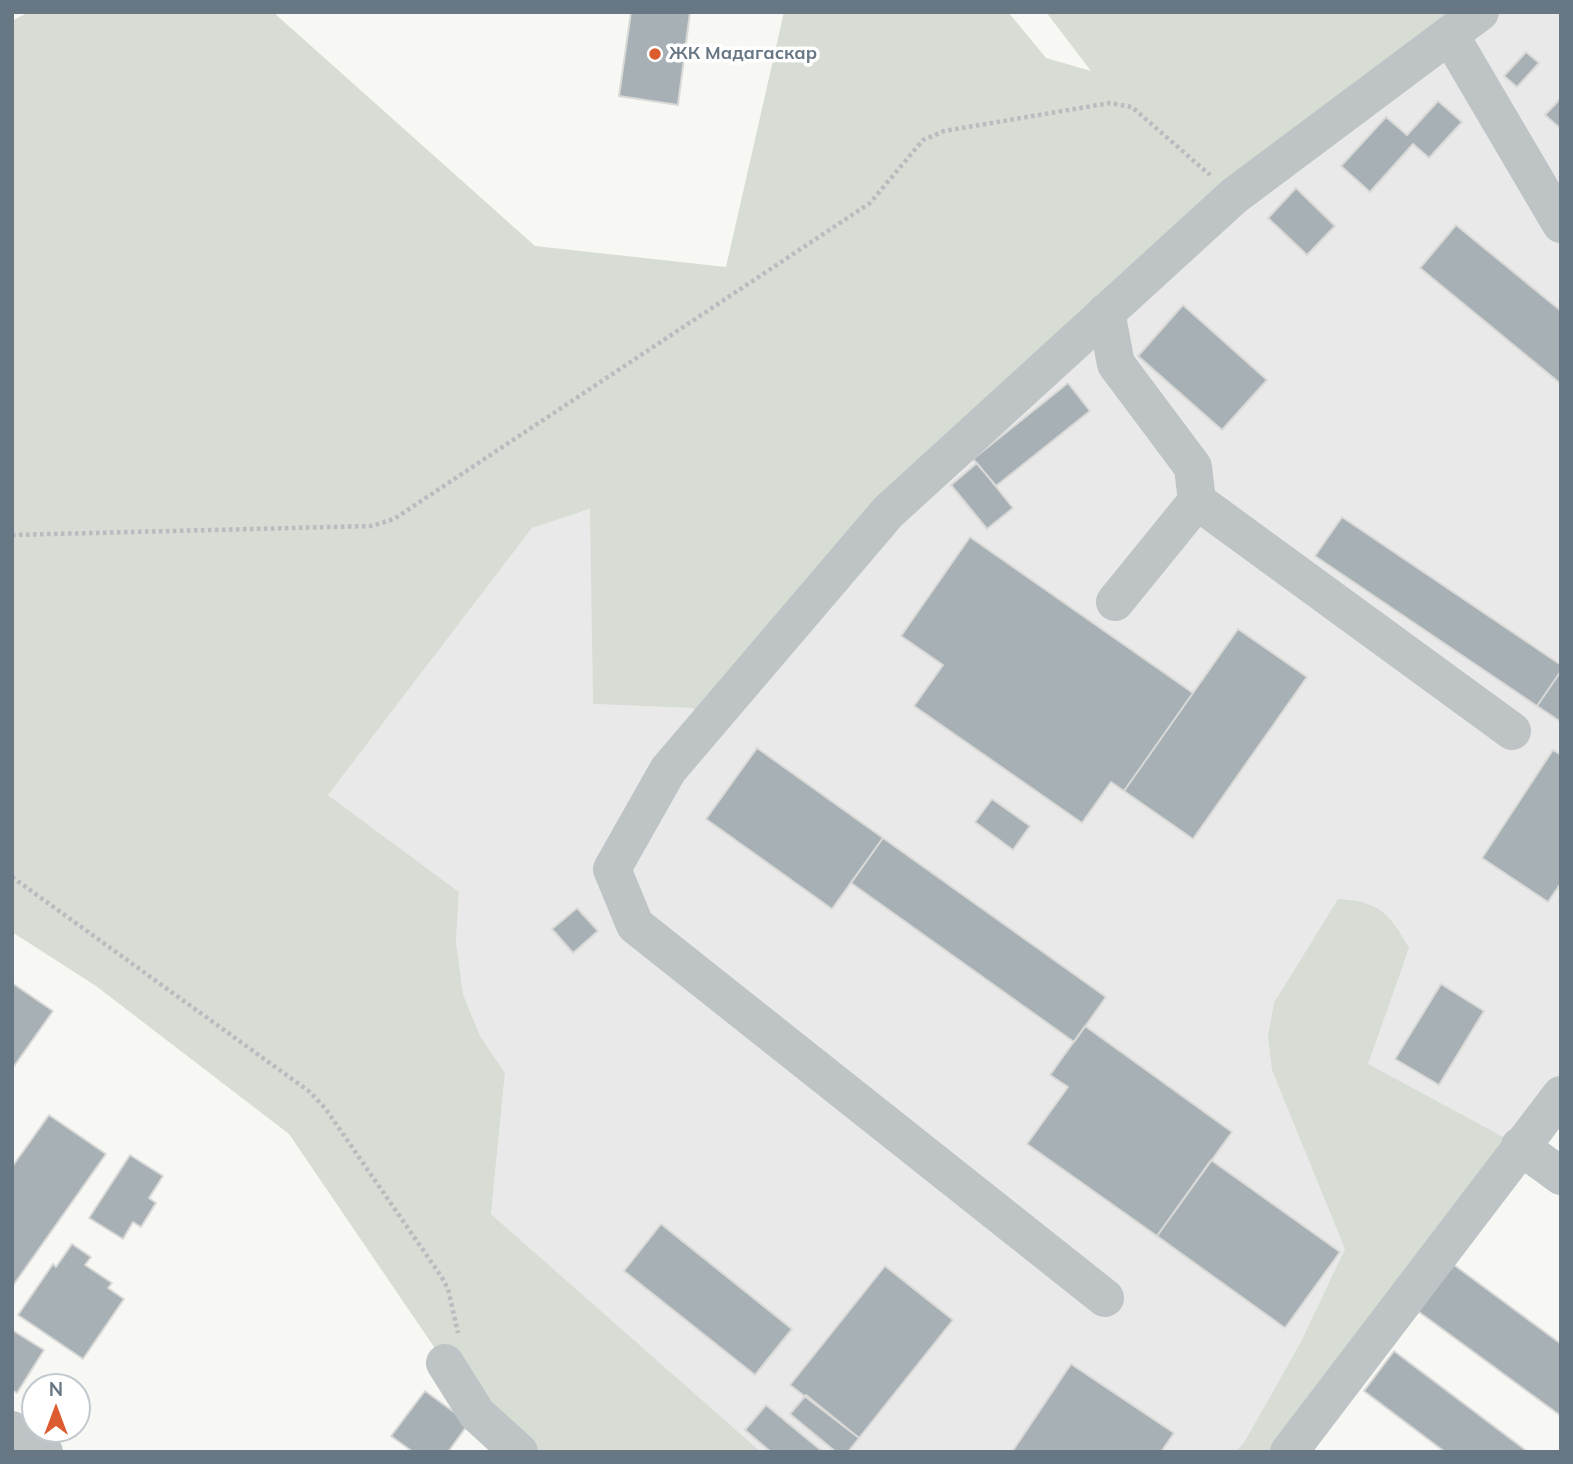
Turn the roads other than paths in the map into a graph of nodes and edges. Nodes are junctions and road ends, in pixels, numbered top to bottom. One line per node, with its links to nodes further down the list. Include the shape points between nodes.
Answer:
1 (1480, 12): 2 (street)
2 (1451, 37): 3 (street); 4 (street, via 1234,196)
3 (1561, 225)
4 (1106, 312): 5 (street, via 1116,364 1193,467); 11 (street, via 888,512 668,770 612,869 635,925)
5 (1197, 501): 6 (street); 7 (street)
6 (1115, 602)
7 (1512, 731)
8 (1561, 1095): 9 (street)
9 (1520, 1146): 10 (street); 14 (street)
10 (1561, 1176)
11 (1105, 1298)
12 (452, 1351): 16 (street, via 477,1415)
13 (12, 1430): 15 (street)
14 (1299, 1448)
15 (44, 1452)
16 (519, 1452)

